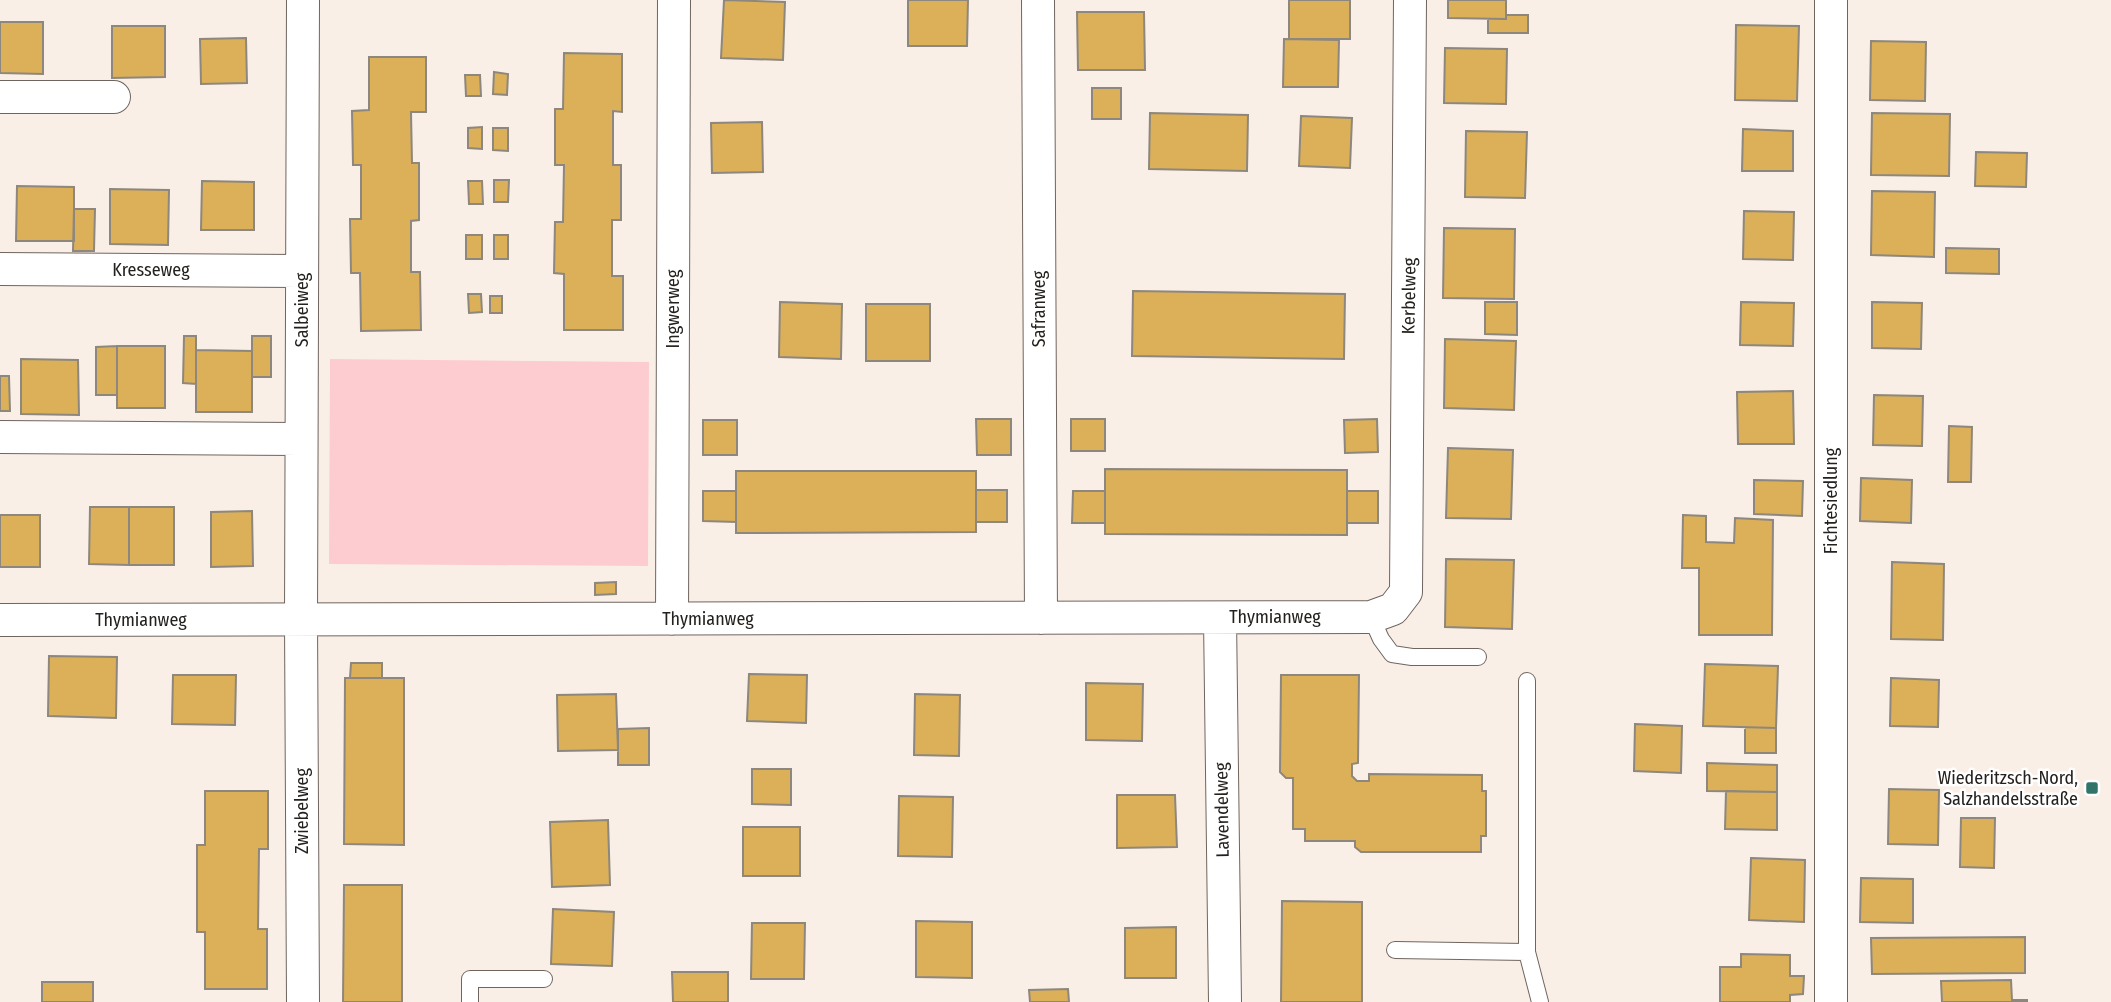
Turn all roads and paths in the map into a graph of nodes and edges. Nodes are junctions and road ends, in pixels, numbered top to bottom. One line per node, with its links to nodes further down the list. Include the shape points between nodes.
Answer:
1 (303, 0): 9 (street, Salbeiweg)
2 (674, 0): 15 (street, Ingwerweg)
3 (1038, 0): 13 (street, Safranweg)
4 (1410, 0): 12 (street, Kerbelweg, via 1406,592 1393,609)
5 (1831, 0): 27 (street, Fichtesiedlung)
6 (0, 97): 7 (street)
7 (114, 97)
8 (0, 269): 9 (street, Kresseweg)
9 (302, 271): 11 (street, Salbeiweg)
10 (0, 437): 11 (street)
11 (301, 439): 17 (street, Salbeiweg)
12 (1371, 617): 14 (street, Thymianweg); 18 (lane, via 1392,654)
13 (1041, 618): 14 (street, Thymianweg); 15 (street, Thymianweg)
14 (1220, 618): 25 (street, Lavendelweg)
15 (671, 619): 17 (street, Thymianweg)
16 (0, 620): 17 (street, Thymianweg)
17 (301, 620): 23 (street, Zwiebelweg)
18 (1478, 657)
19 (1527, 681): 21 (lane)
20 (1395, 950): 21 (lane)
21 (1527, 952): 26 (lane)
22 (544, 979): 24 (lane, via 470,979)
23 (303, 1002)
24 (470, 1002)
25 (1225, 1002)
26 (1540, 1002)
27 (1831, 1002)

